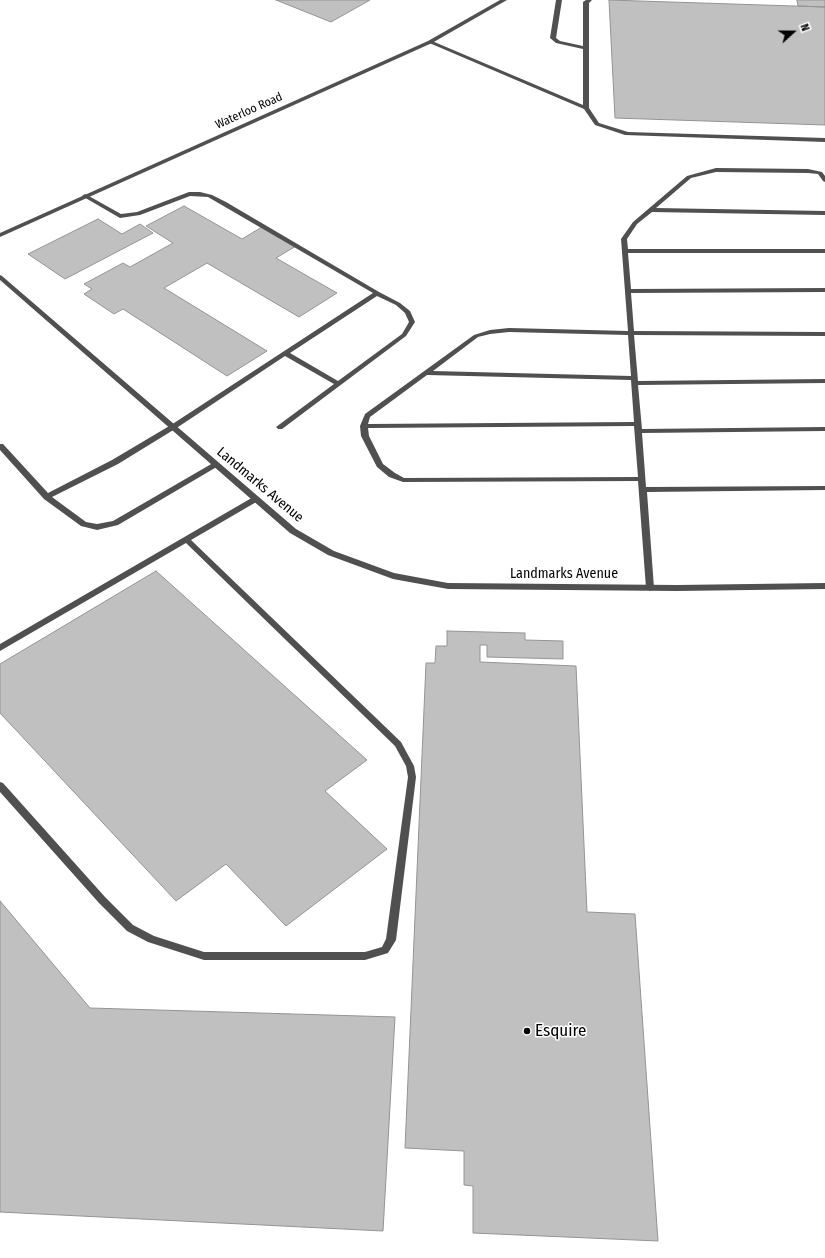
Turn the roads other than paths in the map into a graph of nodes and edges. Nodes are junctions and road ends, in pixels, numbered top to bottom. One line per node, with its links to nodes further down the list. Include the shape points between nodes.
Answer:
1 (504, 0): 4 (street, Waterloo Road)
2 (559, 0): 5 (street, via 553,38 558,42)
3 (589, 0): 5 (street, via 586,2)
4 (430, 42): 6 (street); 9 (street, Waterloo Road)
5 (587, 48): 6 (street)
6 (586, 108): 7 (street, via 597,124 627,134)
7 (825, 140)
8 (825, 180): 10 (street, via 820,173 808,171 716,170 689,177)
9 (85, 196): 12 (street, Waterloo Road); 18 (street, via 120,216 138,214 188,194 210,196)
10 (650, 210): 11 (street); 13 (street, via 629,230 624,239)
11 (825, 213)
12 (0, 235)
13 (625, 251): 14 (street); 17 (street)
14 (825, 251)
15 (0, 277): 27 (street, Landmarks Avenue)
16 (825, 290): 17 (street)
17 (628, 291): 19 (street)
18 (377, 293): 21 (street); 25 (street, via 408,312 412,322 404,336)
19 (631, 333): 20 (street); 22 (street, via 509,330 490,332 476,336); 23 (street)
20 (825, 334)
21 (286, 354): 25 (street); 27 (street)
22 (426, 373): 23 (street); 26 (street, via 367,416)
23 (634, 381): 24 (street); 29 (street)
24 (825, 381)
25 (337, 383): 28 (street)
26 (364, 426): 29 (street); 33 (street, via 365,436 380,465 403,480)
27 (173, 427): 32 (street, Landmarks Avenue); 36 (street, via 115,462)
28 (280, 427)
29 (638, 428): 30 (street); 33 (street)
30 (825, 429)
31 (0, 446): 36 (street)
32 (216, 465): 36 (street, via 114,523 97,527 84,524); 37 (street, Landmarks Avenue)
33 (642, 479): 35 (street)
34 (825, 488): 35 (street)
35 (643, 490): 40 (street)
36 (47, 497)
37 (255, 499): 38 (street); 40 (street, Landmarks Avenue, via 292,531 331,553 393,576 448,586)
38 (186, 539): 41 (street); 42 (street, via 398,744 410,766 412,777 391,940 385,950 365,956 204,956 151,939 130,928 102,900)
39 (825, 586): 40 (street, Landmarks Avenue)
40 (650, 588)
41 (0, 648)
42 (0, 786)

